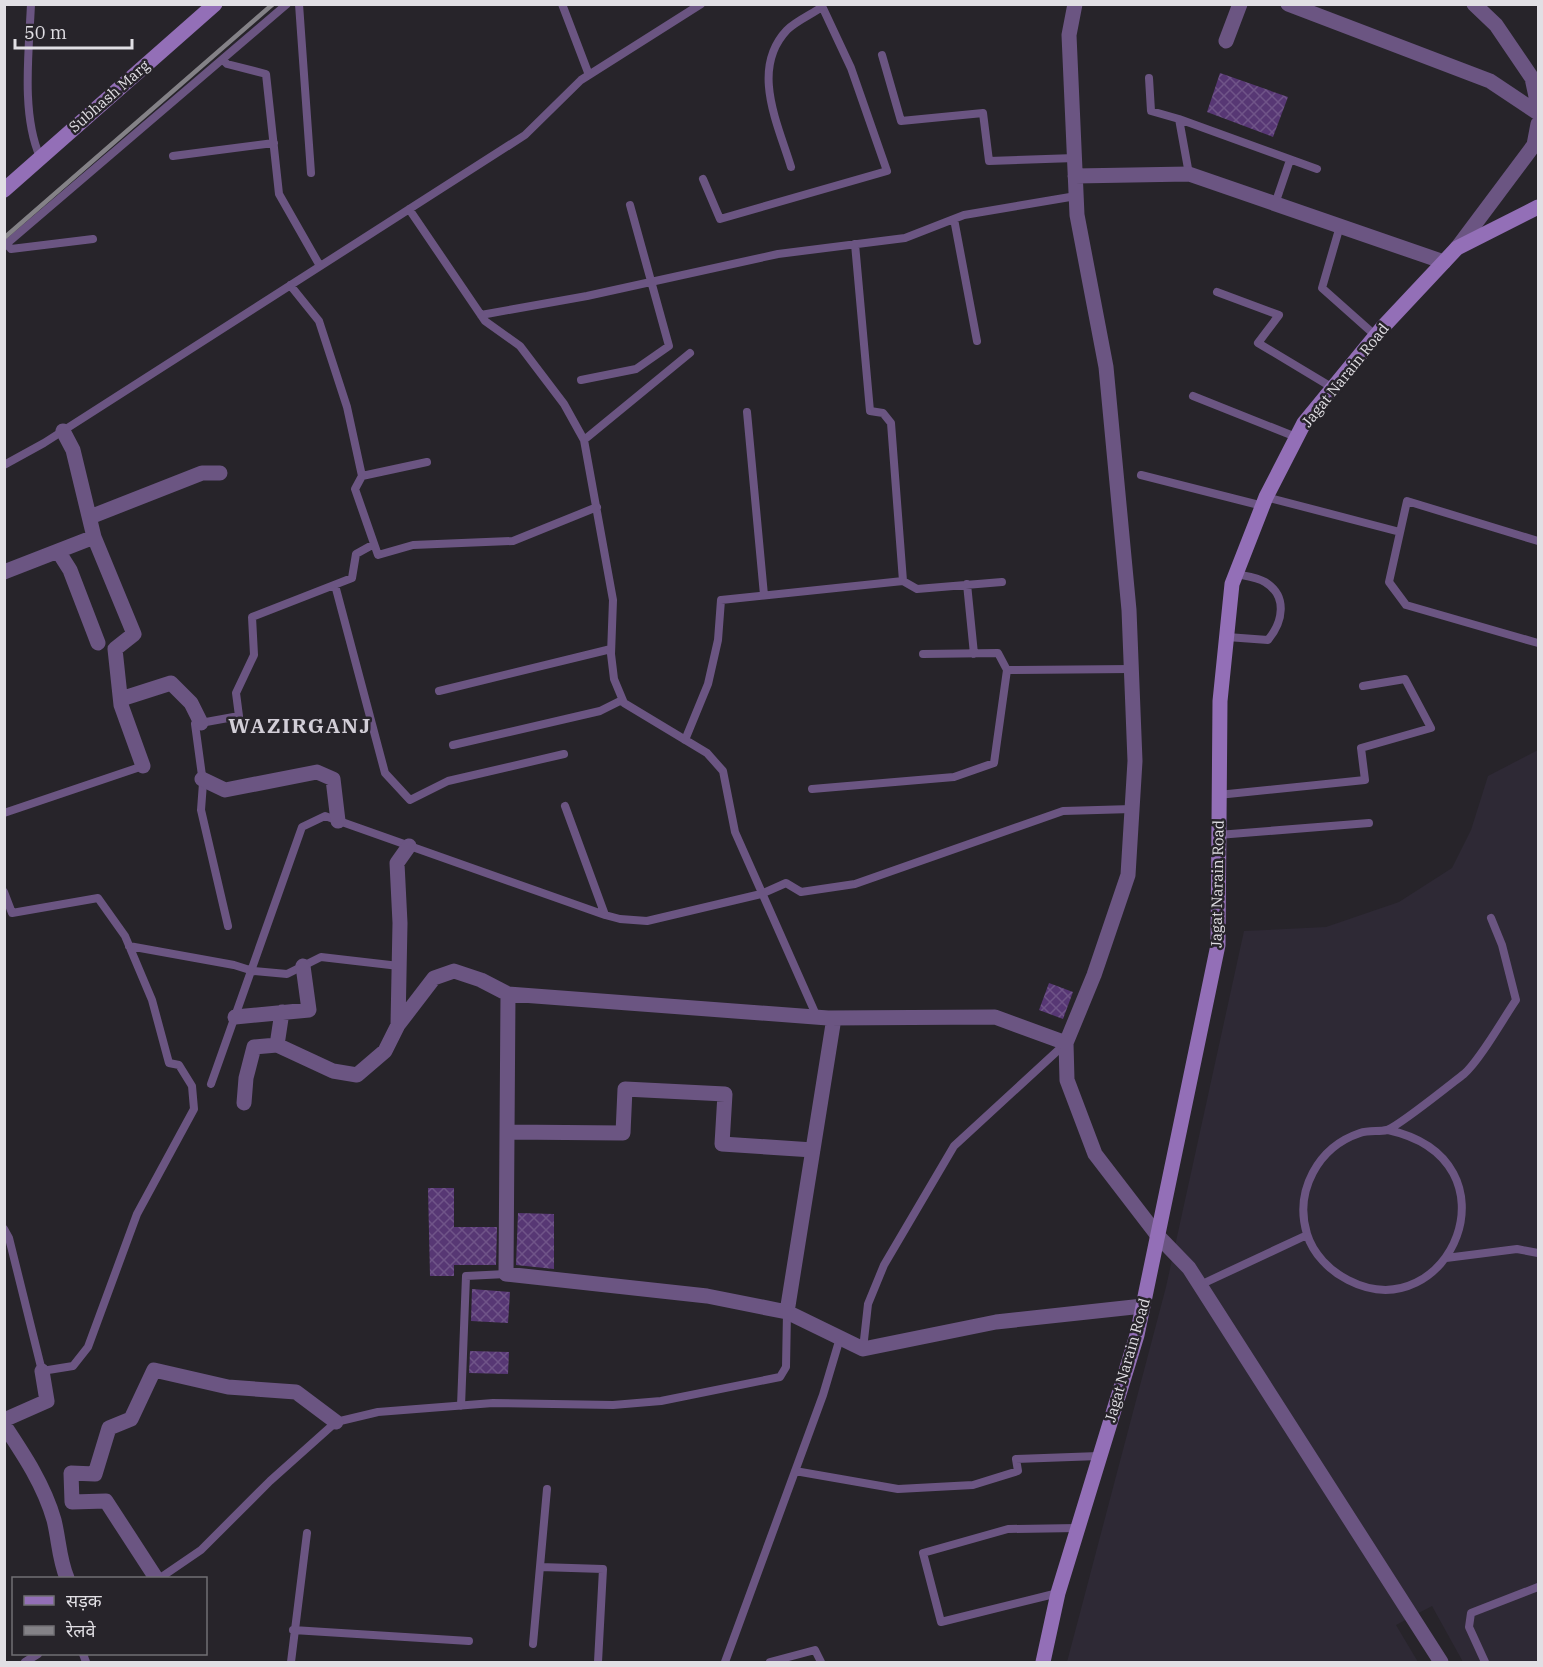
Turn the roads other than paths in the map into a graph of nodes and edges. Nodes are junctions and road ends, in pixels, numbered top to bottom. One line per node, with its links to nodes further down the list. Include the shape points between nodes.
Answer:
1 (31, 4): 24 (lane, via 28,80 34,142)
2 (215, 4): 24 (street, Subhash Marg)
3 (287, 4): 14 (lane)
4 (299, 4): 29 (lane)
5 (562, 4): 15 (lane)
6 (701, 4): 15 (lane)
7 (1075, 4): 25 (street, via 1069,35)
8 (1240, 4): 12 (street)
9 (1288, 4): 19 (street, via 1490,81)
10 (1474, 4): 17 (street, via 1496,25)
11 (822, 6): 27 (lane, via 787,30 768,71 769,94); 32 (lane, via 851,68 887,171 720,219)
12 (1226, 41)
13 (882, 56): 25 (lane, via 901,121 983,113 989,161)
14 (223, 60): 22 (lane, via 266,74); 43 (lane)
15 (589, 75): 38 (lane, via 525,135)
16 (1149, 78): 20 (lane, via 1151,111)
17 (1535, 79): 18 (street)
18 (1539, 106)
19 (1539, 113)
20 (1179, 119): 26 (lane); 30 (lane)
21 (1539, 124): 44 (street, via 1534,145)
22 (273, 143): 23 (lane); 46 (lane, via 279,194)
23 (173, 156)
24 (40, 157): 33 (street, Subhash Marg)
25 (1074, 158): 31 (street)
26 (1290, 160): 28 (lane); 35 (lane)
27 (791, 167)
28 (1317, 169)
29 (311, 173)
30 (1189, 174): 31 (street); 35 (street)
31 (1075, 176): 34 (street)
32 (703, 179)
33 (4, 190)
34 (1076, 196): 39 (lane); 87 (street, via 1106,367)
35 (1275, 204): 40 (street)
36 (630, 205): 47 (lane)
37 (1539, 207): 44 (street, Jagat Narain Road)
38 (409, 209): 46 (lane); 50 (lane)
39 (954, 219): 42 (lane, via 905,238); 52 (lane)
40 (1340, 226): 45 (street); 51 (lane, via 1322,288)
41 (93, 239): 43 (lane, via 11,249)
42 (855, 244): 47 (lane, via 778,254); 76 (lane, via 870,411 883,413 891,423)
43 (6, 245)
44 (1457, 248): 45 (street, Jagat Narain Road)
45 (1444, 262): 51 (street, Jagat Narain Road)
46 (320, 266): 48 (lane)
47 (651, 282): 50 (lane); 54 (lane, via 669,346 636,369)
48 (290, 285): 58 (lane); 64 (lane, via 319,321 347,407)
49 (1217, 292): 55 (lane, via 1279,315 1258,344)
50 (481, 315): 60 (lane, via 520,346 564,404)
51 (1376, 336): 55 (street, Jagat Narain Road)
52 (977, 341)
53 (690, 353): 60 (lane)
54 (581, 380)
55 (1333, 388): 59 (street, Jagat Narain Road)
56 (1193, 396): 59 (lane)
57 (747, 412): 80 (lane)
58 (63, 431): 62 (lane); 68 (street, via 73,450)
59 (1296, 437): 66 (street, Jagat Narain Road)
60 (584, 440): 67 (lane)
61 (427, 462): 64 (lane)
62 (4, 465)
63 (220, 473): 68 (street, via 202,473)
64 (362, 476): 72 (lane, via 355,489)
65 (1141, 476): 66 (lane)
66 (1264, 501): 69 (lane); 75 (street, Jagat Narain Road)
67 (597, 507): 72 (lane, via 513,541 413,544 378,555); 84 (lane, via 613,600)
68 (90, 517): 70 (street)
69 (1400, 532): 71 (lane, via 1407,501); 83 (lane, via 1389,582 1406,605)
70 (94, 537): 73 (street); 91 (street, via 134,634 116,649)
71 (1539, 541)
72 (374, 544): 79 (lane, via 356,554 352,578)
73 (58, 551): 74 (street); 82 (street, via 70,570)
74 (4, 572)
75 (1236, 574): 81 (street, Jagat Narain Road); 81 (lane, via 1264,581 1278,593 1282,609 1277,629 1268,640)
76 (903, 581): 78 (lane, via 918,589); 80 (lane)
77 (1002, 582): 78 (lane)
78 (967, 584): 86 (lane)
79 (335, 585): 93 (lane, via 252,617 254,655 236,693 239,716); 96 (lane, via 385,773 410,800 448,781)
80 (764, 595): 94 (lane, via 721,600 708,684)
81 (1227, 637): 100 (street, Jagat Narain Road, via 1220,701)
82 (98, 643)
83 (1539, 643)
84 (611, 649): 90 (lane); 92 (lane, via 614,680)
85 (923, 654): 86 (lane)
86 (974, 654): 88 (lane, via 998,652)
87 (1131, 669): 88 (lane); 102 (street, via 1135,761)
88 (1006, 670): 99 (lane, via 994,763 954,777)
89 (1363, 686): 100 (lane, via 1405,679 1431,728 1361,748 1365,780)
90 (439, 691)
91 (121, 699): 93 (street, via 171,683 191,704); 97 (street)
92 (622, 700): 94 (lane); 95 (lane, via 600,711)
93 (201, 723): 98 (lane, via 195,724)
94 (685, 740): 109 (lane, via 707,753 723,771 735,832)
95 (453, 745)
96 (564, 754)
97 (143, 766): 103 (lane)
98 (202, 779): 104 (street, via 225,790 317,772 333,779); 112 (lane, via 201,810)
99 (812, 789)
100 (1218, 795): 106 (street, Jagat Narain Road)
101 (565, 806): 110 (lane)
102 (1132, 809): 109 (lane, via 1063,812 855,884 801,892 786,883); 123 (street, via 1128,875)
103 (4, 813)
104 (338, 821): 107 (lane); 116 (lane, via 325,816 302,826)
105 (1369, 823): 106 (lane)
106 (1218, 835): 132 (street, Jagat Narain Road, via 1218,945)
107 (409, 846): 110 (lane); 115 (street, via 397,863)
108 (4, 892): 113 (lane, via 12,913 98,898)
109 (761, 894): 110 (lane, via 647,921); 120 (lane)
110 (605, 915)
111 (1491, 918): 127 (lane, via 1516,1000 1467,1072)
112 (228, 926)
113 (129, 946): 116 (lane); 141 (lane, via 152,1000 168,1063 179,1065 192,1086 194,1109 137,1214 88,1347 73,1366)
114 (303, 966): 115 (lane, via 321,957); 116 (lane, via 287,974); 118 (street, via 309,1010)
115 (399, 966): 122 (street)
116 (253, 970): 119 (lane)
117 (508, 994): 120 (street); 122 (street, via 454,972 434,978); 128 (street)
118 (282, 1012): 119 (street); 124 (street)
119 (235, 1017): 125 (lane)
120 (817, 1017): 121 (street)
121 (834, 1018): 123 (street, via 995,1017); 129 (street)
122 (398, 1025): 124 (street, via 385,1051 357,1074 333,1071)
123 (1066, 1043): 132 (street, via 1066,1080 1095,1154); 140 (lane, via 954,1146 884,1265 868,1304)
124 (277, 1045): 126 (street, via 254,1047)
125 (211, 1084)
126 (244, 1103)
127 (1388, 1130): 131 (lane, via 1362,1132 1338,1143 1319,1160 1307,1184 1303,1209); 134 (lane, via 1412,1135 1433,1148 1449,1166 1460,1188 1458,1236)
128 (507, 1132): 129 (street, via 623,1133 625,1089 725,1094 722,1144); 135 (street)
129 (813, 1150): 138 (street)
130 (4, 1229): 141 (lane)
131 (1307, 1235): 134 (lane, via 1319,1257 1336,1274 1374,1288 1407,1286 1429,1275); 136 (lane)
132 (1158, 1236): 136 (street); 137 (street, Jagat Narain Road)
133 (1539, 1253): 134 (lane, via 1517,1249)
134 (1446, 1258)
135 (506, 1274): 138 (street, via 707,1296); 142 (lane, via 466,1276)
136 (1200, 1285): 168 (street)
137 (1143, 1306): 140 (street, via 996,1322); 146 (street, Jagat Narain Road)
138 (787, 1312): 139 (street); 142 (lane, via 786,1367 780,1377 661,1401)
139 (840, 1338): 140 (street); 147 (lane)
140 (863, 1349)
141 (42, 1371): 143 (street, via 47,1401)
142 (461, 1406): 144 (lane, via 378,1412)
143 (4, 1420)
144 (336, 1422): 149 (street, via 296,1392 228,1387 154,1370 131,1419 109,1428 95,1474 71,1473); 156 (lane, via 201,1550)
145 (4, 1425): 150 (street, via 33,1467)
146 (1099, 1456): 147 (lane, via 1016,1459 1018,1471 973,1485 898,1489); 151 (street, Jagat Narain Road)
147 (795, 1471): 164 (lane)
148 (546, 1489): 153 (lane)
149 (72, 1502): 150 (street); 155 (street, via 106,1501)
150 (49, 1508): 154 (street)
151 (1077, 1528): 158 (street, Jagat Narain Road); 158 (lane, via 1008,1529 923,1553 941,1622)
152 (307, 1533): 159 (lane)
153 (540, 1567): 161 (lane); 163 (lane, via 603,1569)
154 (67, 1577)
155 (157, 1577)
156 (160, 1577)
157 (1539, 1587): 169 (lane, via 1471,1613 1469,1627)
158 (1058, 1593): 167 (street, Jagat Narain Road)
159 (293, 1630): 160 (lane); 162 (lane)
160 (469, 1641)
161 (533, 1644)
162 (291, 1662)
163 (598, 1662)
164 (725, 1662)
165 (770, 1662): 166 (lane, via 815,1650)
166 (821, 1662)
167 (1043, 1662)
168 (1441, 1662)
169 (1485, 1662)

